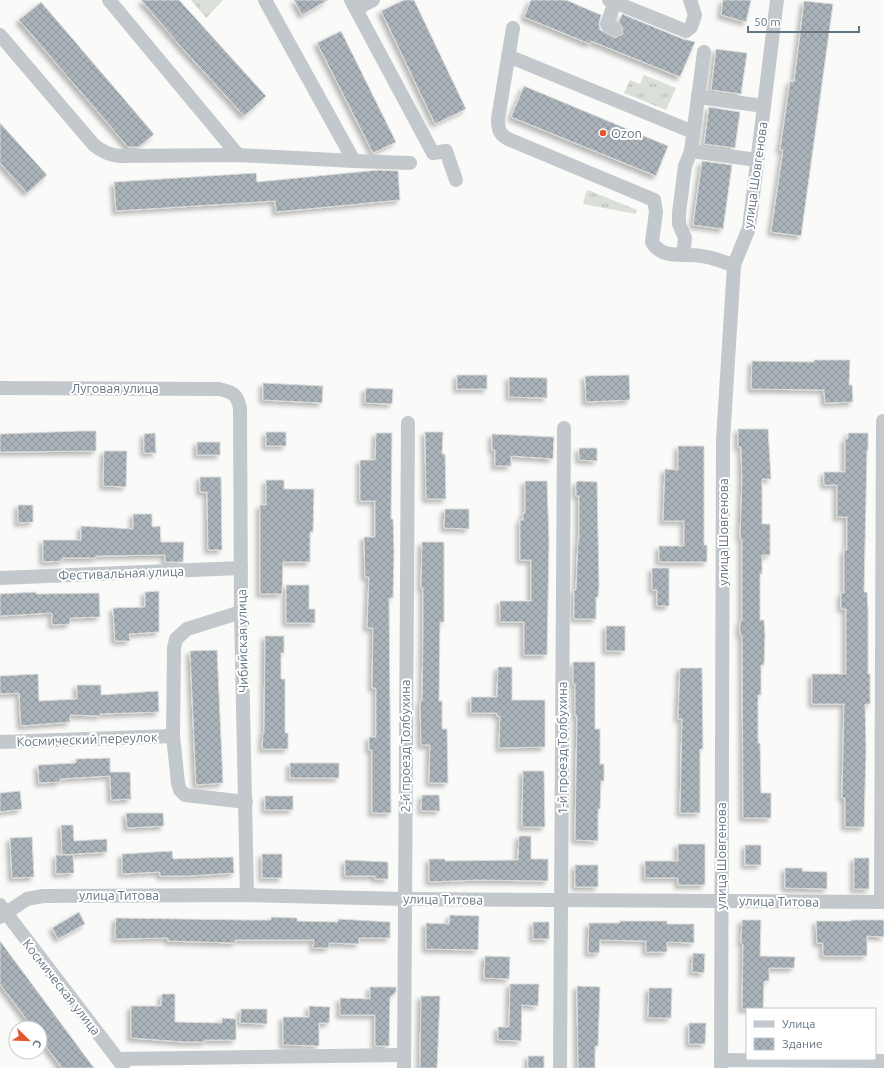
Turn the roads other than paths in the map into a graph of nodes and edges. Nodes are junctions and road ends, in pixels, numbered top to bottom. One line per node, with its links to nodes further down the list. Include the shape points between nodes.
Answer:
1 (109, 0): 17 (street)
2 (265, 0): 19 (street)
3 (373, 0): 7 (street)
4 (690, 0): 6 (street, via 695,15 691,27 686,31)
5 (777, 0): 14 (street, улица Шовгенова)
6 (612, 1): 9 (street, via 607,24)
7 (354, 4): 21 (street, via 433,153 446,151)
8 (513, 28): 12 (street)
9 (615, 30)
10 (0, 35): 17 (street, via 101,151 120,156)
11 (704, 52): 13 (street)
12 (508, 56): 15 (street); 22 (street, via 498,119 501,135 654,200 656,212 652,242 659,251)
13 (698, 97): 14 (street); 15 (street)
14 (764, 106): 18 (street, улица Шовгенова)
15 (693, 132): 16 (street)
16 (691, 151): 18 (street); 22 (street, via 685,166 679,212 679,224 685,238)
17 (238, 155): 19 (street)
18 (757, 160): 23 (street, улица Шовгенова, via 749,228)
19 (354, 161): 20 (street)
20 (410, 163)
21 (456, 180)
22 (683, 255): 23 (street, via 701,256)
23 (734, 265): 38 (street, улица Шовгенова, via 723,440)
24 (0, 388): 25 (street, Луговая улица, via 219,388)
25 (230, 391): 29 (street, Чибийская улица, via 238,398 240,408)
26 (883, 421): 39 (street)
27 (408, 423): 36 (street, 2-й проезд Толбухина)
28 (564, 428): 37 (street, 1-й проезд Толбухина)
29 (241, 568): 30 (street, Фестивальная улица); 31 (street, Чибийская улица)
30 (0, 578)
31 (241, 612): 32 (street, Космический переулок, via 187,629 176,639); 34 (street, Чибийская улица)
32 (173, 736): 33 (street, Космический переулок); 34 (street, Космический переулок, via 178,783 185,795)
33 (0, 742)
34 (246, 802): 35 (street, Чибийская улица)
35 (247, 895): 36 (street, улица Титова); 40 (street, улица Титова, via 43,896 27,899)
36 (404, 899): 37 (street, улица Титова); 41 (street, 2-й проезд Толбухина)
37 (560, 900): 38 (street, улица Титова); 45 (street, 1-й проезд Толбухина)
38 (721, 900): 39 (street, улица Титова); 44 (street, улица Шовгенова)
39 (882, 902)
40 (2, 911): 43 (street, Космическая улица)
41 (404, 1061): 43 (street)
42 (884, 1061): 44 (street)
43 (121, 1063)
44 (721, 1064)
45 (560, 1068)

